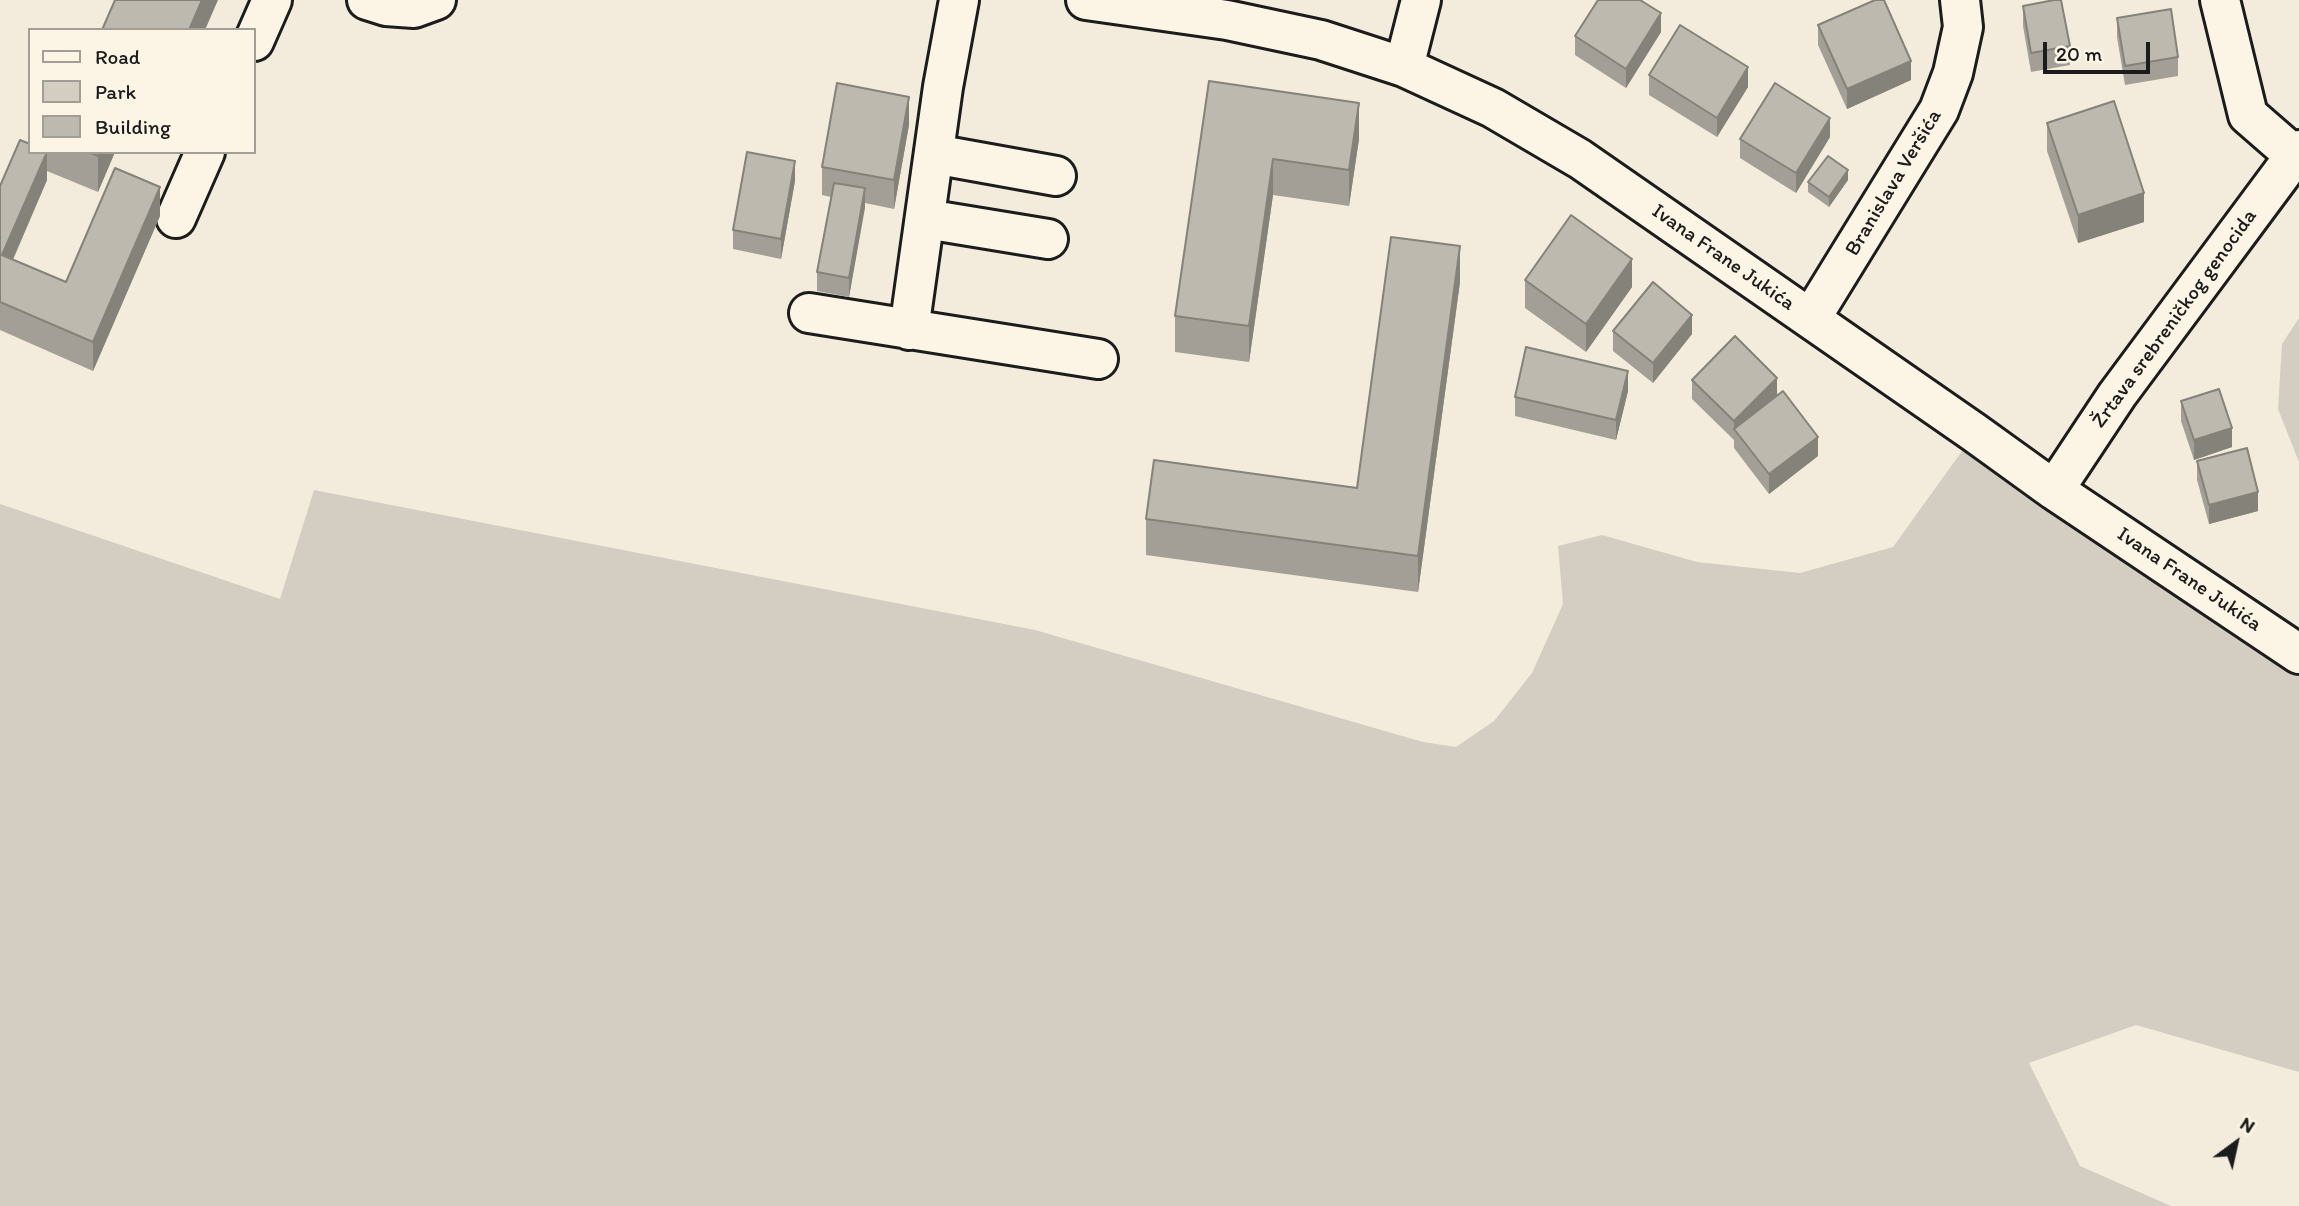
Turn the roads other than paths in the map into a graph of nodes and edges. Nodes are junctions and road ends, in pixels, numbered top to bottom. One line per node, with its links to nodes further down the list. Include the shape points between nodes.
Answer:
1 (272, 0): 9 (street)
2 (367, 0): 3 (street, via 414,8)
3 (436, 0)
4 (959, 0): 13 (street)
5 (1086, 0): 10 (street, Ivana Frane Jukića, via 1227,20 1321,40)
6 (1421, 0): 10 (street)
7 (1960, 0): 19 (street, Branislava Veršića, via 1963,27 1939,110)
8 (2220, 0): 11 (street, via 2248,115)
9 (256, 36)
10 (1404, 67): 19 (street, Ivana Frane Jukića, via 1493,108 1580,159)
11 (2297, 153): 22 (street, Žrtava srebreničkog genocida, via 2117,395)
12 (204, 154): 15 (street)
13 (934, 154): 14 (street); 16 (street)
14 (1056, 176)
15 (176, 218)
16 (926, 219): 17 (street); 20 (street)
17 (1048, 239)
18 (809, 313): 20 (street)
19 (1811, 318): 22 (street, Ivana Frane Jukića)
20 (909, 330): 21 (street)
21 (1098, 359)
22 (2054, 490): 23 (street, Ivana Frane Jukića)
23 (2299, 653)

